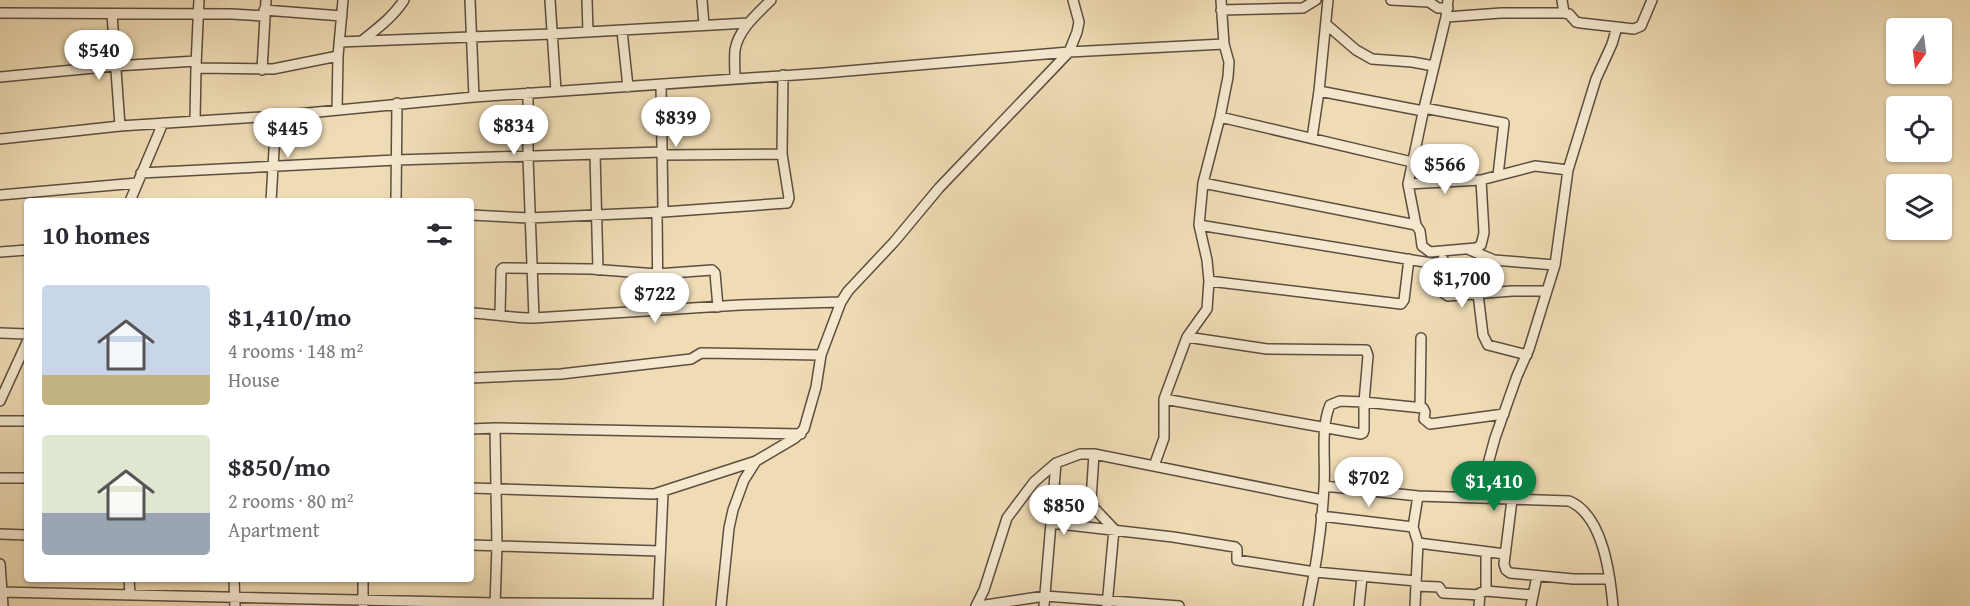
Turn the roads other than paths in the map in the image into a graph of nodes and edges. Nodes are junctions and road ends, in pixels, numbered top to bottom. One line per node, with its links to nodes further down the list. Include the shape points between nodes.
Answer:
1 (199, 0): 22 (street)
2 (343, 0): 23 (street)
3 (404, 0): 32 (street, via 387,21)
4 (470, 0): 31 (street)
5 (550, 0): 30 (street)
6 (587, 0): 29 (street)
7 (702, 0): 25 (street)
8 (771, 0): 24 (street)
9 (1073, 0): 35 (street, via 1079,22)
10 (1221, 0): 18 (street)
11 (1316, 0): 18 (street, via 1303,8)
12 (1328, 0): 26 (street)
13 (1391, 0): 16 (street, via 1429,2)
14 (1562, 0): 20 (street)
15 (1652, 0): 27 (street, via 1638,29)
16 (1447, 8): 20 (street); 39 (street)
17 (265, 9): 22 (street); 23 (street); 40 (street)
18 (1221, 10): 34 (street)
19 (0, 13): 21 (street)
20 (1564, 13): 27 (street, via 1578,23)
21 (112, 14): 22 (street); 38 (street)
22 (198, 14): 37 (street)
23 (342, 16): 33 (street)
24 (748, 23): 25 (street); 43 (street, via 735,51)
25 (704, 25): 28 (street)
26 (1327, 25): 39 (street, via 1372,59); 46 (street)
27 (1617, 27): 67 (street, via 1596,79)
28 (622, 31): 29 (street); 45 (street)
29 (588, 32): 30 (street)
30 (551, 34): 31 (street); 47 (street)
31 (471, 37): 32 (street); 49 (street)
32 (363, 40): 33 (street)
33 (339, 42): 36 (street)
34 (1224, 44): 35 (street); 54 (street, via 1229,69)
35 (1069, 52): 41 (street); 97 (street, via 939,188)
36 (338, 56): 40 (street); 52 (street)
37 (196, 65): 38 (street); 40 (street); 55 (street)
38 (116, 66): 42 (street); 57 (street)
39 (1434, 66): 51 (street)
40 (262, 70)
41 (783, 75): 43 (street); 60 (street)
42 (0, 77)
43 (735, 79): 44 (street)
44 (661, 85): 45 (street); 62 (street)
45 (628, 87): 47 (street)
46 (1319, 91): 51 (street); 58 (street)
47 (556, 92): 48 (street)
48 (528, 93): 49 (street); 63 (street)
49 (474, 97): 50 (street)
50 (397, 104): 52 (street); 64 (street)
51 (1423, 109): 65 (street); 69 (street, via 1503,123)
52 (337, 110): 53 (street)
53 (276, 116): 55 (street); 66 (street)
54 (1220, 117): 58 (street); 72 (street)
55 (195, 120): 56 (street)
56 (163, 123): 57 (street); 68 (street)
57 (120, 126): 59 (street)
58 (1312, 138): 65 (street)
59 (0, 139)
60 (782, 153): 62 (street); 78 (street, via 787,203)
61 (595, 154): 62 (street); 63 (street); 80 (street)
62 (663, 154): 78 (street)
63 (528, 157): 64 (street); 81 (street)
64 (396, 160): 66 (street); 77 (street)
65 (1412, 162): 73 (street)
66 (274, 167): 68 (street); 76 (street)
67 (1568, 171): 69 (street, via 1535,165); 89 (street)
68 (141, 173): 71 (street)
69 (1498, 175): 70 (street)
70 (1481, 180): 73 (street); 84 (street, via 1484,240 1476,248)
71 (137, 183): 74 (street); 75 (street)
72 (1203, 183): 82 (street); 83 (street)
73 (1408, 184): 83 (street)
74 (0, 195)
75 (131, 198)
76 (271, 198)
77 (396, 198)
78 (660, 212): 80 (street); 93 (street)
79 (474, 215): 81 (street)
80 (597, 215): 81 (street); 92 (street)
81 (529, 218): 91 (street)
82 (1199, 225): 88 (street); 94 (street)
83 (1416, 225): 86 (street, via 1426,250)
84 (1468, 249): 86 (street); 89 (street, via 1494,260)
85 (24, 250): 87 (street)
86 (1444, 251): 90 (street)
87 (0, 252)
88 (1409, 259): 90 (street); 94 (street, via 1401,304)
89 (1555, 264): 95 (street)
90 (1443, 265): 96 (street, via 1444,295)
91 (533, 268): 92 (street); 101 (street, via 501,268); 102 (street)
92 (598, 270): 93 (street)
93 (657, 274): 98 (street, via 714,270); 99 (street)
94 (1209, 282): 105 (street, via 1207,309)
95 (1547, 291): 96 (street); 108 (street)
96 (1478, 294): 108 (street, via 1488,345)
97 (841, 302): 98 (street); 107 (street)
98 (718, 307): 99 (street)
99 (658, 310): 102 (street)
100 (474, 313): 101 (street)
101 (500, 314): 102 (street)
102 (534, 318)
103 (0, 333): 104 (street)
104 (24, 334)
105 (1187, 337): 111 (street); 113 (street, via 1267,349 1366,350)
106 (1421, 338): 114 (street)
107 (821, 355): 110 (street, via 701,353 689,359 561,374); 121 (street, via 816,387)
108 (1527, 355): 115 (street)
109 (23, 361): 112 (street)
110 (474, 378)
111 (1164, 399): 119 (street); 125 (street, via 1164,438)
112 (0, 401)
113 (1364, 402): 114 (street); 119 (street, via 1340,401 1330,405); 119 (street, via 1363,433)
114 (1420, 407): 115 (street, via 1430,423)
115 (1504, 414): 133 (street)
116 (0, 421): 117 (street)
117 (24, 421)
118 (495, 428): 120 (street); 121 (street); 130 (street)
119 (1325, 428): 128 (street)
120 (474, 429)
121 (801, 434): 123 (street)
122 (1094, 454): 124 (street, via 1080,454); 125 (street); 139 (street, via 1091,500)
123 (756, 461): 131 (street); 169 (street, via 744,480 731,519)
124 (1056, 463): 137 (street); 170 (street, via 1034,482 1007,518)
125 (1154, 466): 134 (street)
126 (0, 478): 127 (street)
127 (24, 478)
128 (1324, 486): 132 (street); 134 (street)
129 (474, 488): 130 (street)
130 (496, 488): 131 (street); 144 (street)
131 (663, 492): 145 (street)
132 (1418, 496): 133 (street); 138 (street)
133 (1482, 498): 135 (street)
134 (1323, 500): 136 (street)
135 (1512, 500): 147 (street); 152 (street, via 1577,504 1600,539)
136 (1321, 516): 138 (street); 149 (street)
137 (1051, 523): 139 (street); 162 (street)
138 (1413, 527): 142 (street)
139 (1114, 529): 149 (street, via 1235,547 1237,560); 164 (street)
140 (0, 534): 141 (street)
141 (24, 535)
142 (1418, 543): 146 (street); 156 (street)
143 (474, 545): 144 (street)
144 (497, 546): 145 (street); 165 (street)
145 (660, 551): 166 (street)
146 (1486, 552): 147 (street); 158 (street)
147 (1505, 554): 150 (street, via 1504,564 1510,573)
148 (0, 564): 157 (street)
149 (1315, 572): 151 (street); 172 (street)
150 (1537, 576): 152 (street); 160 (street)
151 (1362, 577): 156 (street); 173 (street)
152 (1610, 579): 177 (street)
153 (130, 582): 159 (street)
154 (234, 582): 161 (street)
155 (363, 582): 163 (street)
156 (1416, 584): 158 (street, via 1439,587 1443,593); 174 (street)
157 (1, 592): 159 (street); 167 (street)
158 (1483, 593): 160 (street); 175 (street)
159 (132, 595): 161 (street); 168 (street)
160 (1533, 595): 176 (street)
161 (235, 601): 163 (street)
162 (1044, 601): 164 (street); 170 (street)
163 (363, 603): 165 (street)
164 (1108, 604): 171 (street)
165 (495, 605): 166 (street)
166 (658, 605)
167 (3, 606)
168 (135, 606)
169 (721, 606)
170 (978, 606)
171 (1179, 606)
172 (1308, 606)
173 (1359, 606)
174 (1415, 606)
175 (1479, 606)
176 (1531, 606)
177 (1613, 606)

